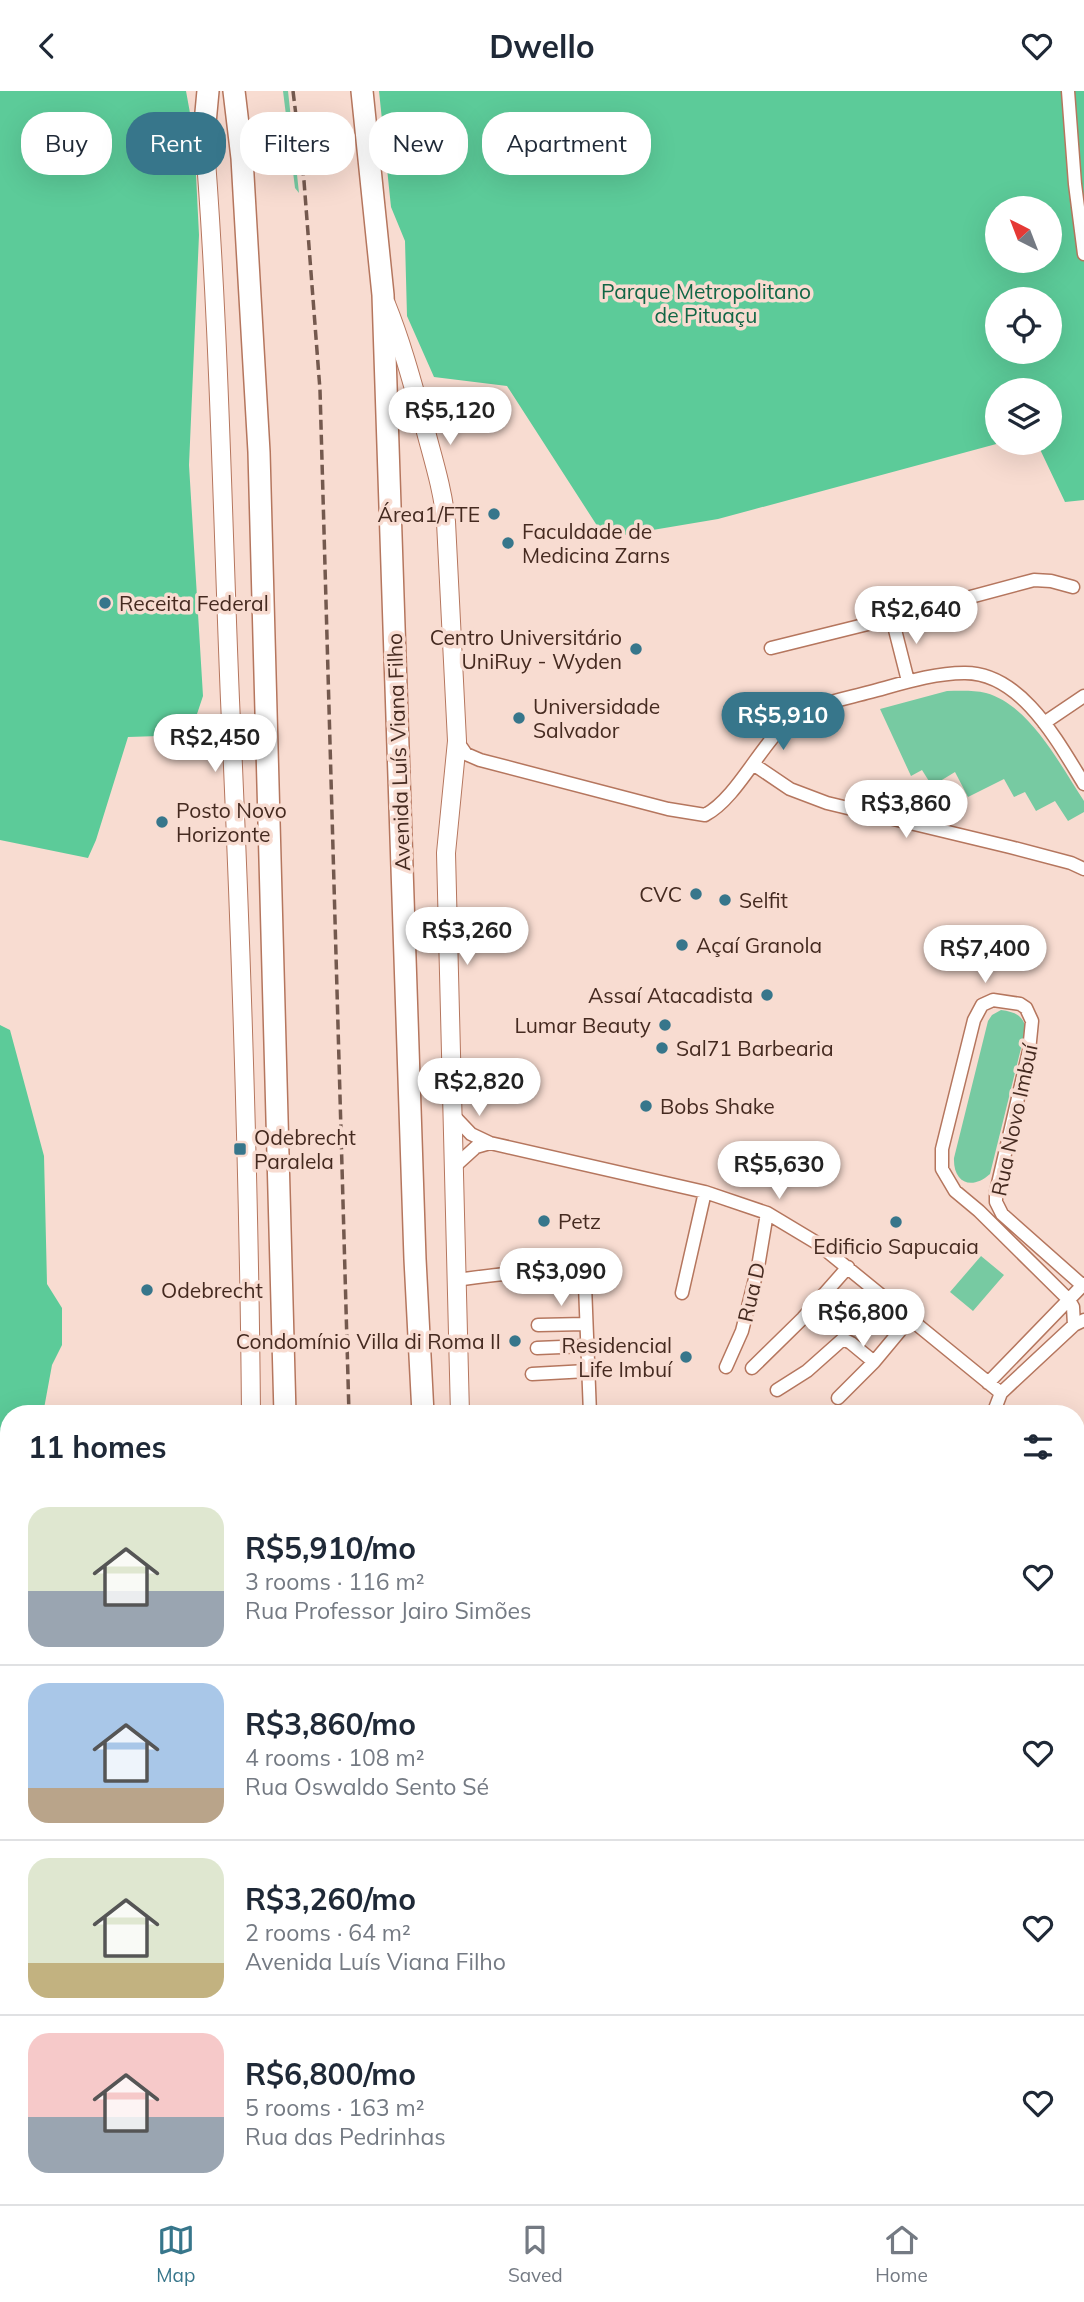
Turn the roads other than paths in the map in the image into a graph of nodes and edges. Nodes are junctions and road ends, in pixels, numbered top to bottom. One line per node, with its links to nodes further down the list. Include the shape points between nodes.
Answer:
1 (200, 91): 6 (main road)
2 (208, 91): 7 (highway)
3 (234, 91): 51 (highway, via 259,452)
4 (362, 91): 10 (highway, Avenida Luís Viana Filho)
5 (1068, 91): 9 (street)
6 (202, 112)
7 (206, 112)
8 (206, 175): 50 (main road, via 239,884)
9 (1084, 254)
10 (383, 295): 17 (main road, Avenida Luís Viana Filho, via 401,341 446,513); 52 (highway, Avenida Luís Viana Filho)
11 (1073, 587): 12 (street, via 1034,580)
12 (892, 618): 13 (street); 14 (street)
13 (771, 648)
14 (908, 681): 16 (street, via 966,673 989,678 1031,705); 19 (street, via 798,715 784,725)
15 (1084, 696): 16 (street)
16 (1044, 723): 21 (street)
17 (457, 741): 18 (street, via 466,754); 20 (main road, Avenida Luís Viana Filho)
18 (480, 760): 19 (street, via 701,815 717,807); 20 (street)
19 (753, 764): 22 (street, via 790,789 827,803)
20 (453, 776): 23 (main road, Avenida Luís Viana Filho, via 446,853)
21 (1084, 784)
22 (1084, 869)
23 (452, 1114): 24 (street, via 471,1134); 25 (main road, Avenida Luís Viana Filho)
24 (490, 1143): 25 (street, via 476,1147); 26 (street)
25 (454, 1167): 31 (main road, Avenida Luís Viana Filho)
26 (705, 1192): 27 (street); 33 (street)
27 (767, 1213): 30 (street); 42 (street, Rua D, via 742,1331)
28 (1042, 1250): 29 (street); 29 (street, Rua Novo Imbuí, via 1002,1214 996,1202 1032,1021 1020,1004 993,1000 982,1006 974,1020 942,1149 942,1169 955,1191); 32 (street, Rua Novo Imbuí)
29 (1031, 1262): 34 (street, Rua Novo Imbuí)
30 (848, 1267): 35 (street); 43 (street)
31 (456, 1280): 37 (street, via 577,1273 585,1285); 53 (main road, Avenida Luís Viana Filho)
32 (1083, 1285): 34 (street)
33 (682, 1293)
34 (1069, 1300): 36 (street); 46 (street)
35 (909, 1320): 41 (street); 46 (street)
36 (1079, 1322): 48 (street)
37 (585, 1324): 38 (street); 39 (street)
38 (538, 1325)
39 (586, 1346): 40 (street); 44 (street)
40 (537, 1348)
41 (874, 1361): 47 (street, via 843,1339); 49 (street)
42 (726, 1367)
43 (752, 1368)
44 (587, 1371): 45 (street); 54 (street)
45 (532, 1374)
46 (988, 1383): 48 (street)
47 (777, 1390)
48 (1001, 1393): 55 (street)
49 (838, 1398)
50 (251, 1405)
51 (285, 1405)
52 (423, 1405)
53 (460, 1405)
54 (589, 1405)
55 (996, 1405)

